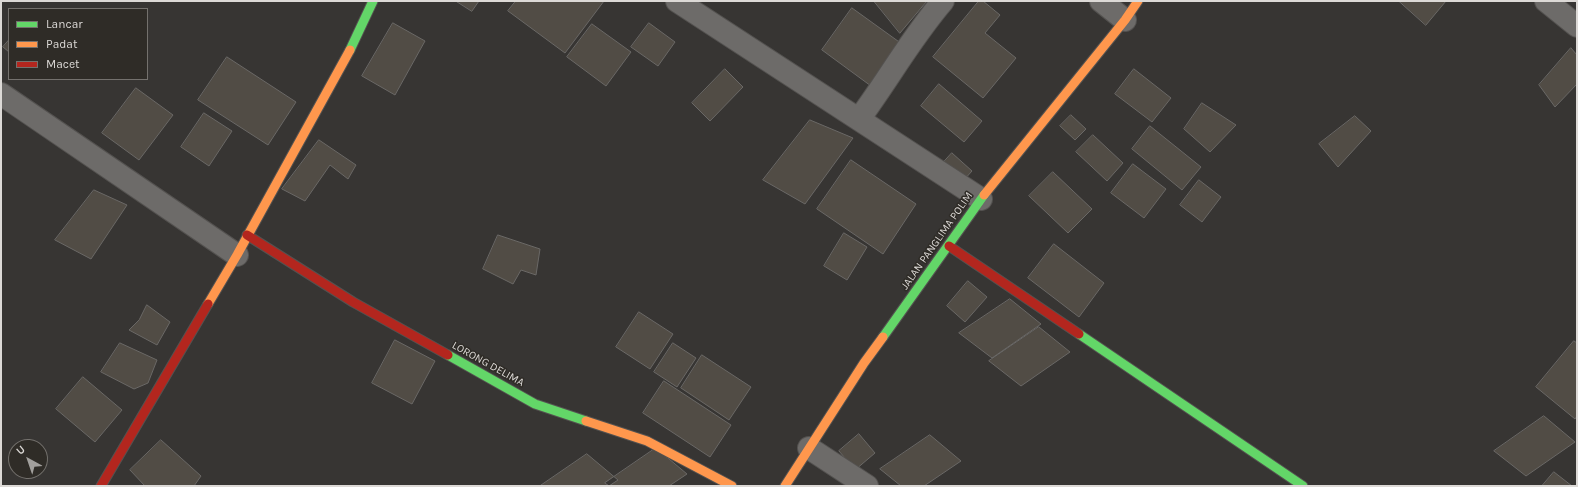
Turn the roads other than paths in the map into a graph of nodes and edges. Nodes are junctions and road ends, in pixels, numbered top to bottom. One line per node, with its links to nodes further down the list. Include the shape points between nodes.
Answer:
1 (373, 1): 12 (street, via 343,64)
2 (677, 1): 10 (street)
3 (943, 1): 10 (street, via 907,46)
4 (1101, 1): 7 (street)
5 (1138, 1): 7 (street, JALAN PANGLIMA POLIM)
6 (1546, 1): 8 (street)
7 (1125, 20): 11 (street, JALAN PANGLIMA POLIM)
8 (1577, 26)
9 (1, 94): 14 (street)
10 (859, 119): 11 (street)
11 (981, 199): 13 (street, JALAN PANGLIMA POLIM)
12 (246, 235): 14 (street); 17 (street, LORONG DELIMA, via 353,302 535,404 647,441)
13 (949, 246): 15 (street, JALAN PANGLIMA POLIM, via 864,362); 20 (street)
14 (237, 255): 16 (street)
15 (809, 448): 18 (street, JALAN PANGLIMA POLIM); 19 (street)
16 (101, 486)
17 (732, 486)
18 (785, 486)
19 (867, 486)
20 (1304, 486)

